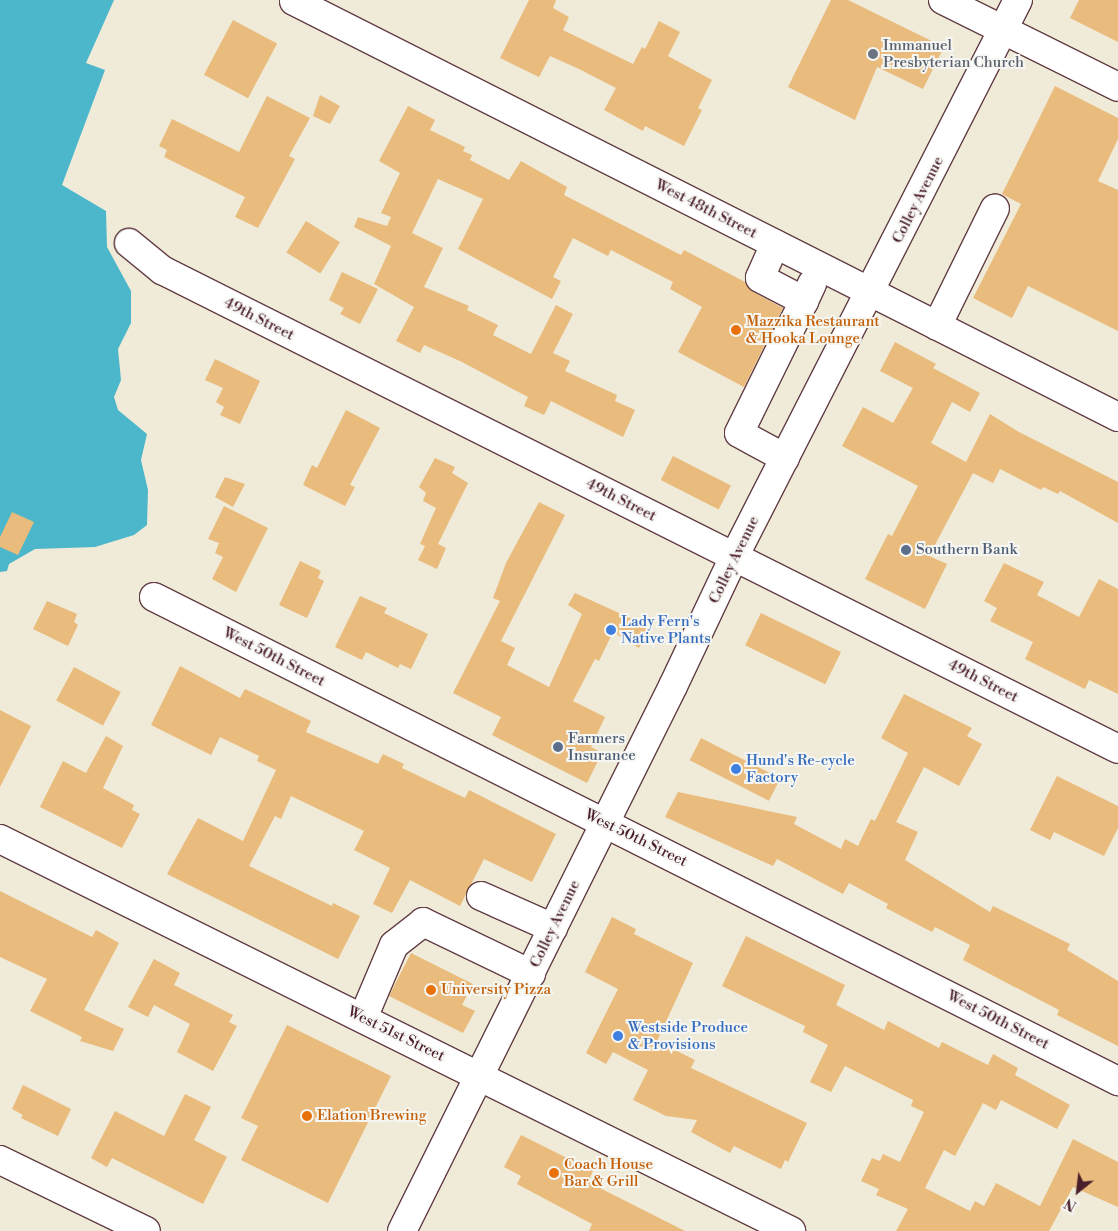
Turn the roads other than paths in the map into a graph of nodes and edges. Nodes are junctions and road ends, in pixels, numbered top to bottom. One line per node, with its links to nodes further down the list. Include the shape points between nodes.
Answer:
1 (943, 0): 4 (street)
2 (1018, 0): 4 (street, Colley Avenue)
3 (294, 1): 8 (street, West 48th Street)
4 (1002, 30): 5 (street); 10 (street, Colley Avenue)
5 (1118, 87)
6 (995, 208): 12 (street)
7 (129, 243): 15 (street, 49th Street, via 162,270)
8 (776, 244): 9 (street, West 48th Street); 11 (street, via 760,278)
9 (821, 267): 10 (street, West 48th Street); 11 (street)
10 (871, 293): 12 (street, West 48th Street); 14 (street, Colley Avenue)
11 (804, 301): 14 (street, via 739,434)
12 (937, 326): 13 (street, West 48th Street)
13 (1118, 417)
14 (785, 458): 15 (street, Colley Avenue)
15 (734, 557): 17 (street, 49th Street); 18 (street, Colley Avenue)
16 (154, 597): 18 (street, West 50th Street)
17 (1118, 749)
18 (605, 823): 21 (street, Colley Avenue); 25 (street, West 50th Street)
19 (0, 839): 23 (street, West 51st Street)
20 (481, 896): 21 (street)
21 (553, 928): 22 (street, Colley Avenue)
22 (531, 974): 23 (street, via 424,922 394,945); 24 (street, Colley Avenue)
23 (364, 1018): 24 (street, West 51st Street)
24 (480, 1076): 28 (street, Colley Avenue); 29 (street, West 51st Street)
25 (1118, 1081)
26 (0, 1160): 27 (street)
27 (146, 1231)
28 (402, 1231)
29 (790, 1231)

